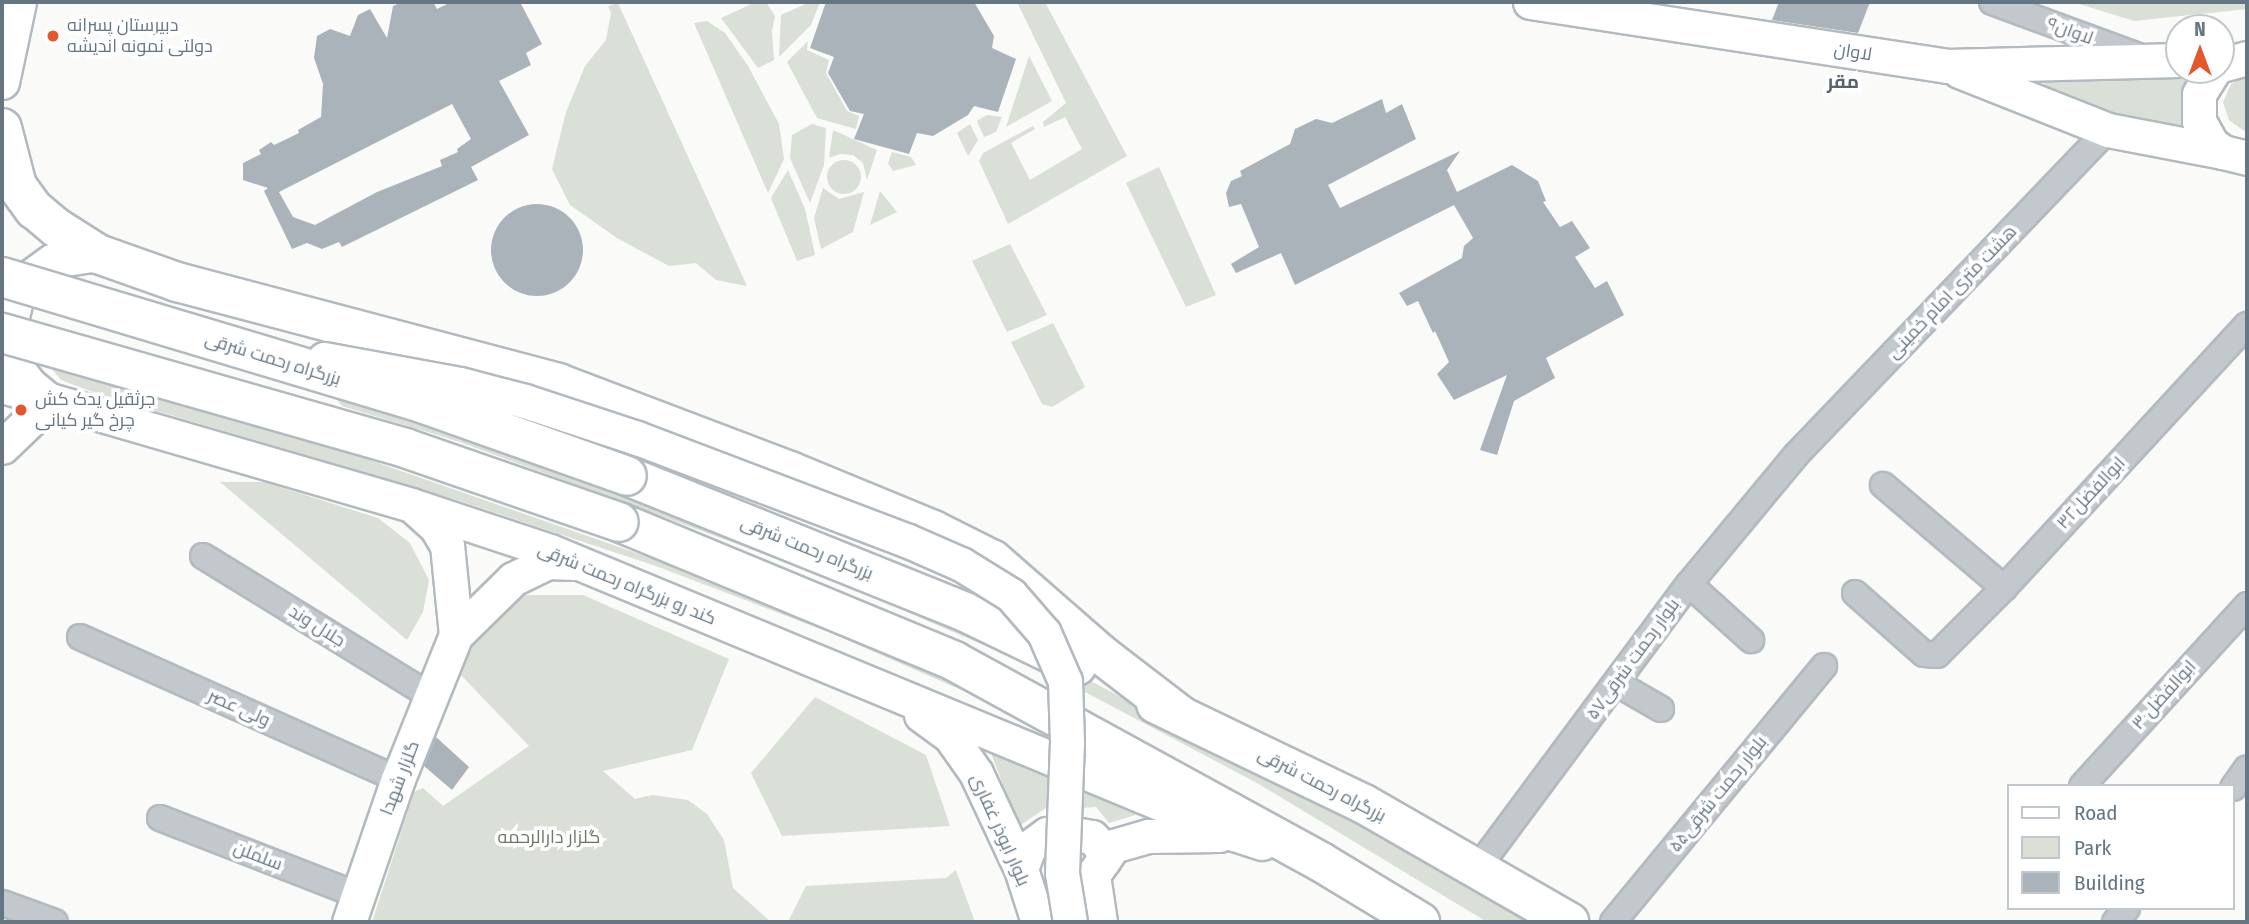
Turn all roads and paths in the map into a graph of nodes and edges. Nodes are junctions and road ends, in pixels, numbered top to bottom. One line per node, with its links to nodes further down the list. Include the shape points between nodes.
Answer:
1 (19, 2): 6 (main road)
2 (1530, 2): 5 (main road, لاوان)
3 (1992, 2): 4 (street, ۹لاوان)
4 (2164, 60): 5 (main road, لاوان)
5 (1947, 66): 9 (main road)
6 (2, 82)
7 (2203, 84): 10 (main road, via 2197,107 2204,133)
8 (2, 128): 11 (highway, via 17,186 34,209)
9 (2108, 130): 10 (main road); 19 (street, هشت متری امام خمینی)
10 (2235, 155)
11 (98, 254): 17 (main road, via 52,261 24,281 16,299 8,334 13,363); 36 (highway, via 177,282 558,383 933,530 993,560)
12 (2, 276): 15 (highway, بزرگراه رحمت شرقی, bridge)
13 (2247, 325): 25 (street, ابوالفضل۳۲)
14 (2, 333): 44 (highway, bridge, via 405,448 619,522 954,661)
15 (201, 337): 36 (highway, بزرگراه رحمت شرقی, bridge, via 424,404 628,476 965,612); 51 (main road, bridge, via 460,384 525,401 906,540 961,564 1011,595 1044,633 1065,681 1062,873)
16 (2, 386): 17 (main road, کند رو بزرگراه رحمت شرقی)
17 (50, 401): 18 (main road); 21 (main road, کند رو بزرگراه رحمت شرقی)
18 (2, 447)
19 (1796, 455): 24 (street, ۵۷بلوار رحمت شرقی)
20 (1883, 485): 25 (street)
21 (411, 505): 23 (main road, کند رو بزرگراه رحمت شرقی); 28 (main road, گلزار شهدا, via 436,527 447,545)
22 (203, 556): 34 (street, جلال وند)
23 (579, 563): 28 (main road, گلزار شهدا, via 548,562 513,579); 33 (main road, کند رو بزرگراه رحمت شرقی)
24 (1689, 583): 30 (street); 32 (street, ۵۷بلوار رحمت شرقی)
25 (2004, 588): 26 (street, ابوالفضل۳۲, via 1931,656)
26 (1855, 593)
27 (2247, 605): 39 (street, ابوالفضل۳۰)
28 (456, 635): 34 (main road, گلزار شهدا)
29 (80, 636): 38 (street, ولی عصر)
30 (1751, 640)
31 (1824, 666): 55 (street, بلوار رحمت شرقی۵۵)
32 (1616, 683): 35 (street); 46 (street, ۵۷بلوار رحمت شرقی)
33 (888, 691): 42 (main road, کند رو بزرگراه رحمت شرقی); 45 (main road, بلوار ابوذر غفاری, via 950,736 976,774)
34 (431, 696): 38 (main road, گلزار شهدا)
35 (1661, 709)
36 (1180, 715): 46 (highway, بزرگراه رحمت شرقی, via 1364,804)
37 (2247, 768): 40 (street)
38 (398, 779): 48 (main road, گلزار شهدا)
39 (2084, 784)
40 (2235, 785)
41 (159, 818): 48 (street, سلملن)
42 (1234, 834): 43 (main road, via 1148,836 1114,846); 44 (main road)
43 (1104, 860): 45 (main road, via 1092,837 1063,832 1047,834 1029,848); 52 (main road, via 1093,875)
44 (1321, 862): 53 (highway)
45 (1021, 869): 50 (main road, بلوار ابوذر غفاری)
46 (1477, 869): 54 (highway, بزرگراه رحمت شرقی)
47 (3, 904): 49 (street)
48 (353, 909)
49 (55, 922)
50 (1038, 922)
51 (1070, 922)
52 (1100, 922)
53 (1420, 922)
54 (1569, 922)
55 (1613, 922)

